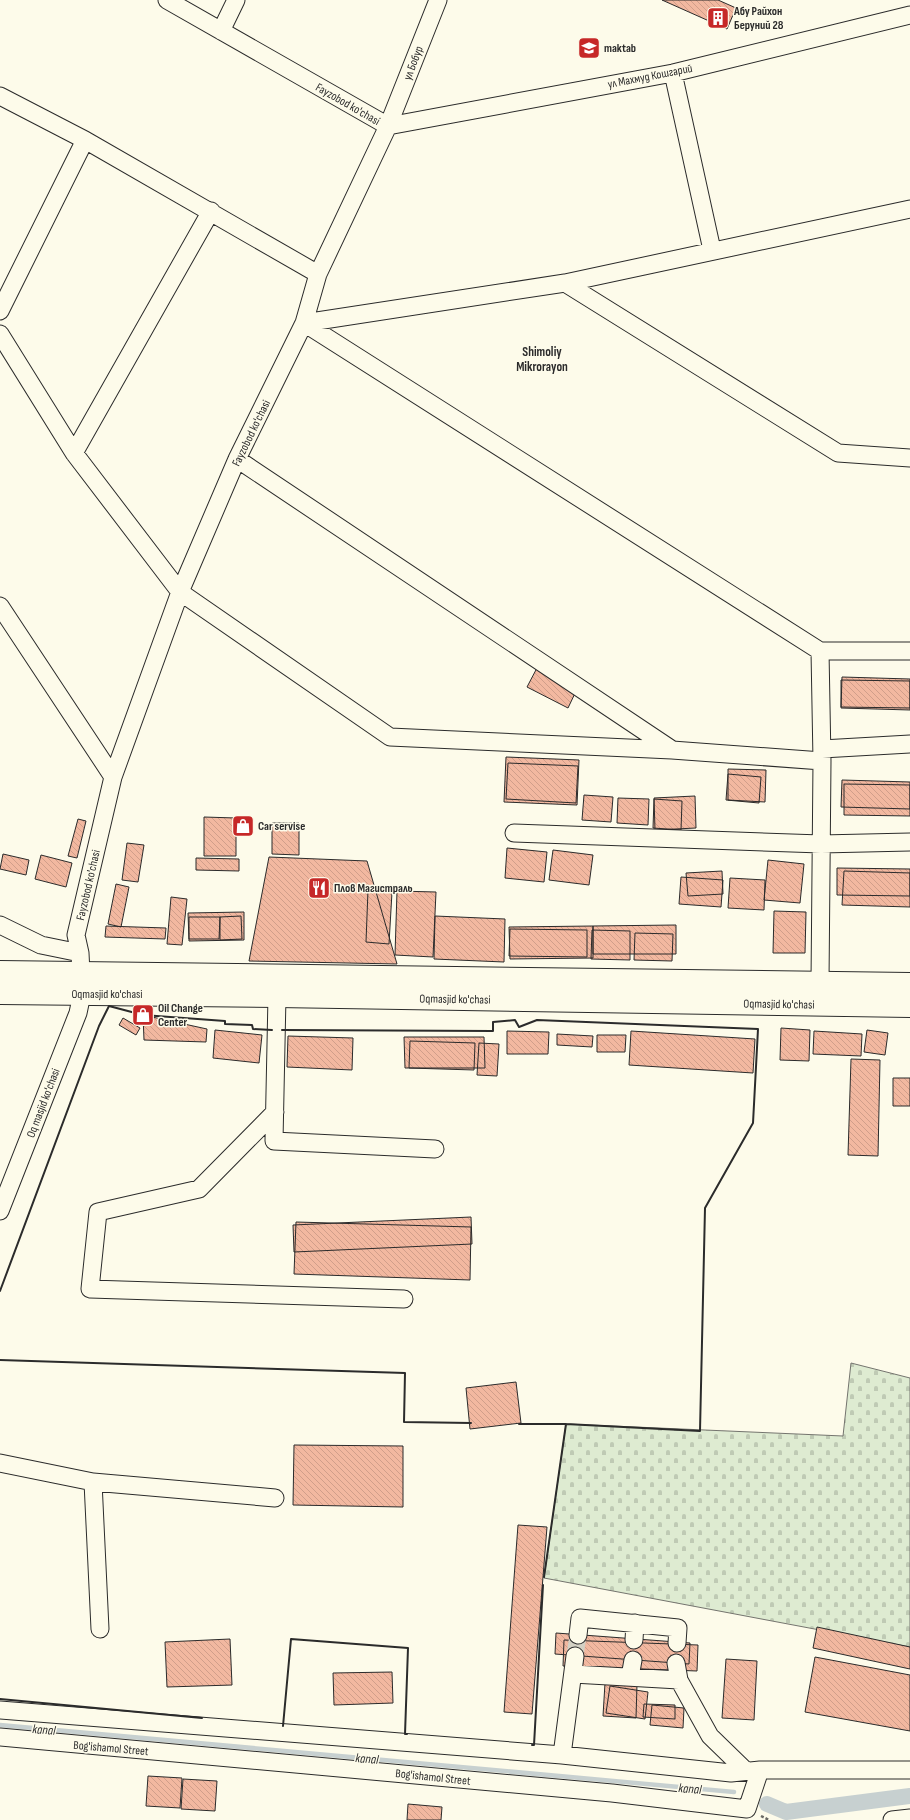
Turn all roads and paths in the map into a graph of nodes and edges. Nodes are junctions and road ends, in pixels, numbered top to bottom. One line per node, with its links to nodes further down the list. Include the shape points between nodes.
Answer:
1 (168, 0): 5 (street, Fayzobod ko'chasi)
2 (236, 0): 5 (street)
3 (438, 0): 8 (street, ул Бобур)
4 (910, 15): 6 (street, ул Махмуд Кошгарий)
5 (221, 31): 8 (street, Fayzobod ko'chasi)
6 (673, 72): 8 (street, ул Махмуд Кошгарий); 12 (street)
7 (0, 96): 9 (street)
8 (388, 126): 13 (street, Fayzobod ko'chasi)
9 (85, 140): 11 (street); 15 (street)
10 (910, 209): 12 (street)
11 (211, 211): 13 (street); 18 (street)
12 (712, 250): 14 (street)
13 (318, 274): 16 (street, Fayzobod ko'chasi)
14 (565, 282): 16 (street); 19 (street, via 838,453)
15 (0, 311)
16 (304, 323): 20 (street, Fayzobod ko'chasi); 23 (street)
17 (0, 334): 18 (street)
18 (74, 454): 21 (street)
19 (910, 458)
20 (237, 459): 21 (street, Fayzobod ko'chasi); 26 (street)
21 (180, 592): 26 (street, via 390,737); 28 (street, Fayzobod ko'chasi)
22 (0, 606): 28 (street)
23 (820, 651): 24 (street); 27 (street)
24 (910, 651)
25 (910, 744): 27 (street)
26 (672, 750): 27 (street)
27 (822, 755): 31 (street)
28 (113, 777): 33 (street, Fayzobod ko'chasi, via 76,935)
29 (514, 833): 31 (street)
30 (910, 842): 31 (street)
31 (821, 844): 35 (street)
32 (0, 924): 33 (street)
33 (80, 963): 34 (main road, Oqmasjid ko'chasi); 35 (main road, Oqmasjid ko'chasi); 38 (street, Fayzobod ko'chasi)
34 (0, 972)
35 (820, 983): 36 (main road, Oqmasjid ko'chasi)
36 (910, 984)
37 (0, 993): 38 (main road, Oqmasjid ko'chasi)
38 (82, 994): 39 (main road, Oqmasjid ko'chasi); 43 (street, Oq masjid ko'chasi, via 78,1013)
39 (277, 996): 40 (main road, Oqmasjid ko'chasi); 41 (street)
40 (910, 1006)
41 (275, 1112): 42 (street, via 274,1141); 44 (street, via 199,1189 98,1212 90,1289)
42 (435, 1149)
43 (0, 1211)
44 (404, 1299)
45 (0, 1463): 46 (street)
46 (93, 1482): 47 (street); 48 (street)
47 (275, 1498)
48 (100, 1629)
49 (578, 1636): 50 (street, via 580,1618 634,1632 678,1628)
50 (677, 1643)
51 (575, 1656): 52 (street)
52 (573, 1674): 55 (street); 56 (street, via 632,1668 677,1671 710,1736)
53 (0, 1710): 55 (street)
54 (0, 1737): 56 (street, Bog'ishamol Street, via 612,1793 747,1809)
55 (562, 1755): 56 (street, via 731,1774)
56 (753, 1770): 57 (street)
57 (910, 1770)
58 (910, 1818): 59 (street)
59 (892, 1820)

